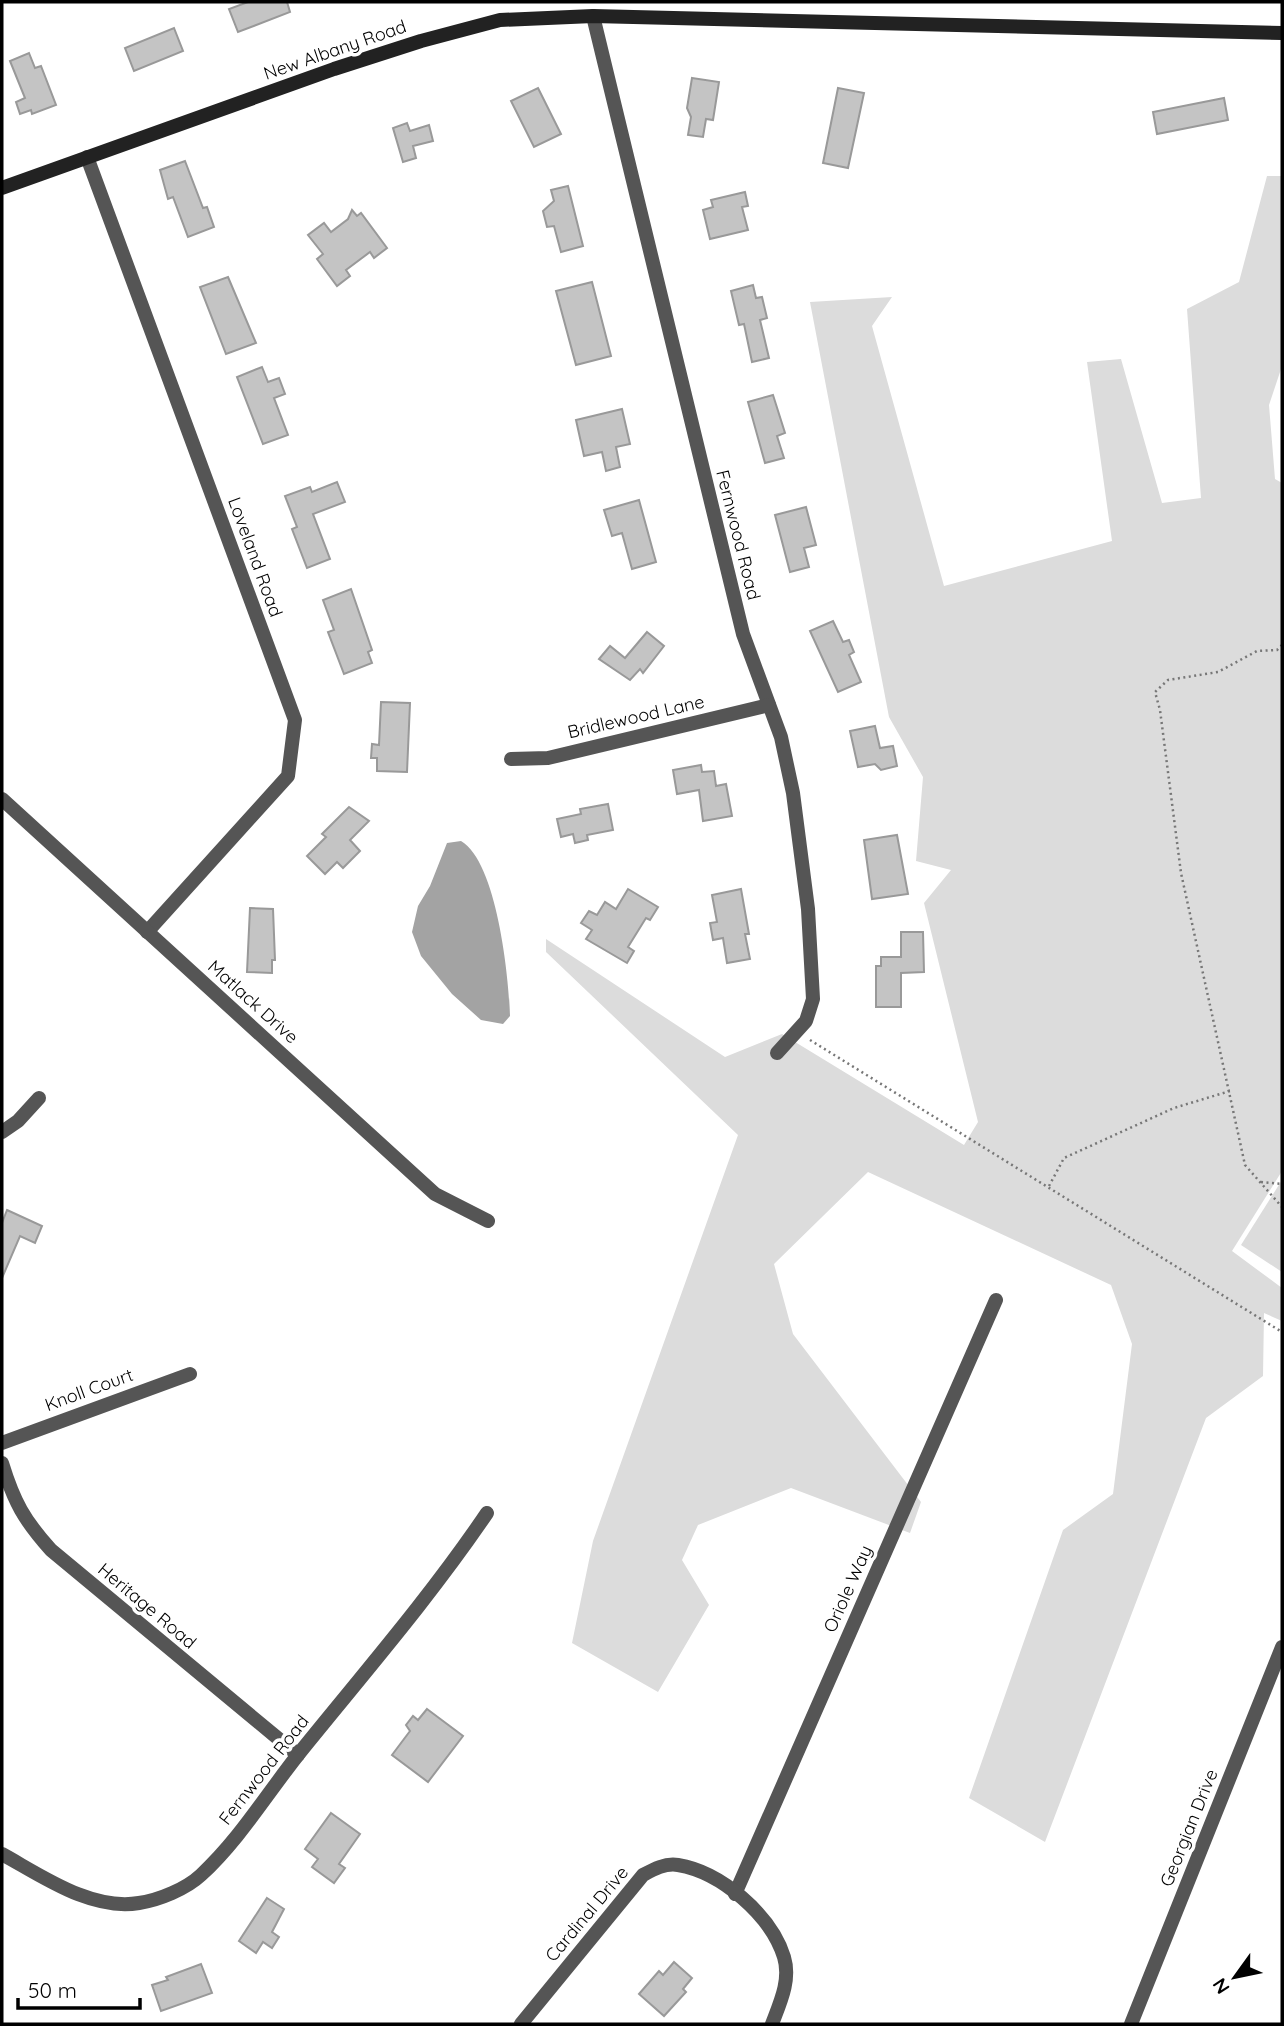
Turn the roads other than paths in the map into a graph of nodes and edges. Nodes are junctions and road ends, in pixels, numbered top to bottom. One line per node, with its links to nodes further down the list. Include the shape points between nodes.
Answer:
1 (593, 16): 2 (main road, New Albany Road); 3 (main road, New Albany Road, via 500,20 461,30 334,69); 5 (street, Fernwood Road, via 743,634)
2 (1282, 33)
3 (87, 158): 4 (main road, New Albany Road); 8 (street, Loveland Road, via 295,720 288,776)
4 (2, 188)
5 (769, 705): 6 (street, Bridlewood Lane, via 548,758); 9 (street, Fernwood Road, via 793,793 808,909 813,999 806,1021)
6 (511, 759)
7 (2, 799): 8 (street, Matlack Drive)
8 (147, 932): 12 (street, Matlack Drive, via 435,1194)
9 (777, 1053)
10 (39, 1097): 11 (street)
11 (2, 1132)
12 (488, 1221)
13 (996, 1300): 21 (street, Oriole Way)
14 (190, 1374): 15 (street, Knoll Court)
15 (2, 1443)
16 (2, 1463): 19 (street, Heritage Road, via 15,1503 51,1550)
17 (487, 1513): 19 (street, Fernwood Road, via 446,1574)
18 (1282, 1647): 24 (street, Georgian Drive)
19 (298, 1755): 20 (street, Fernwood Road, via 199,1877 159,1899 116,1904 76,1893)
20 (2, 1854)
21 (735, 1894): 22 (street, Cardinal Drive, via 712,1876 677,1864 659,1866 643,1875); 23 (street, Cardinal Drive, via 775,1937 785,1959 786,1981)
22 (521, 2024)
23 (772, 2024)
24 (1131, 2024)

